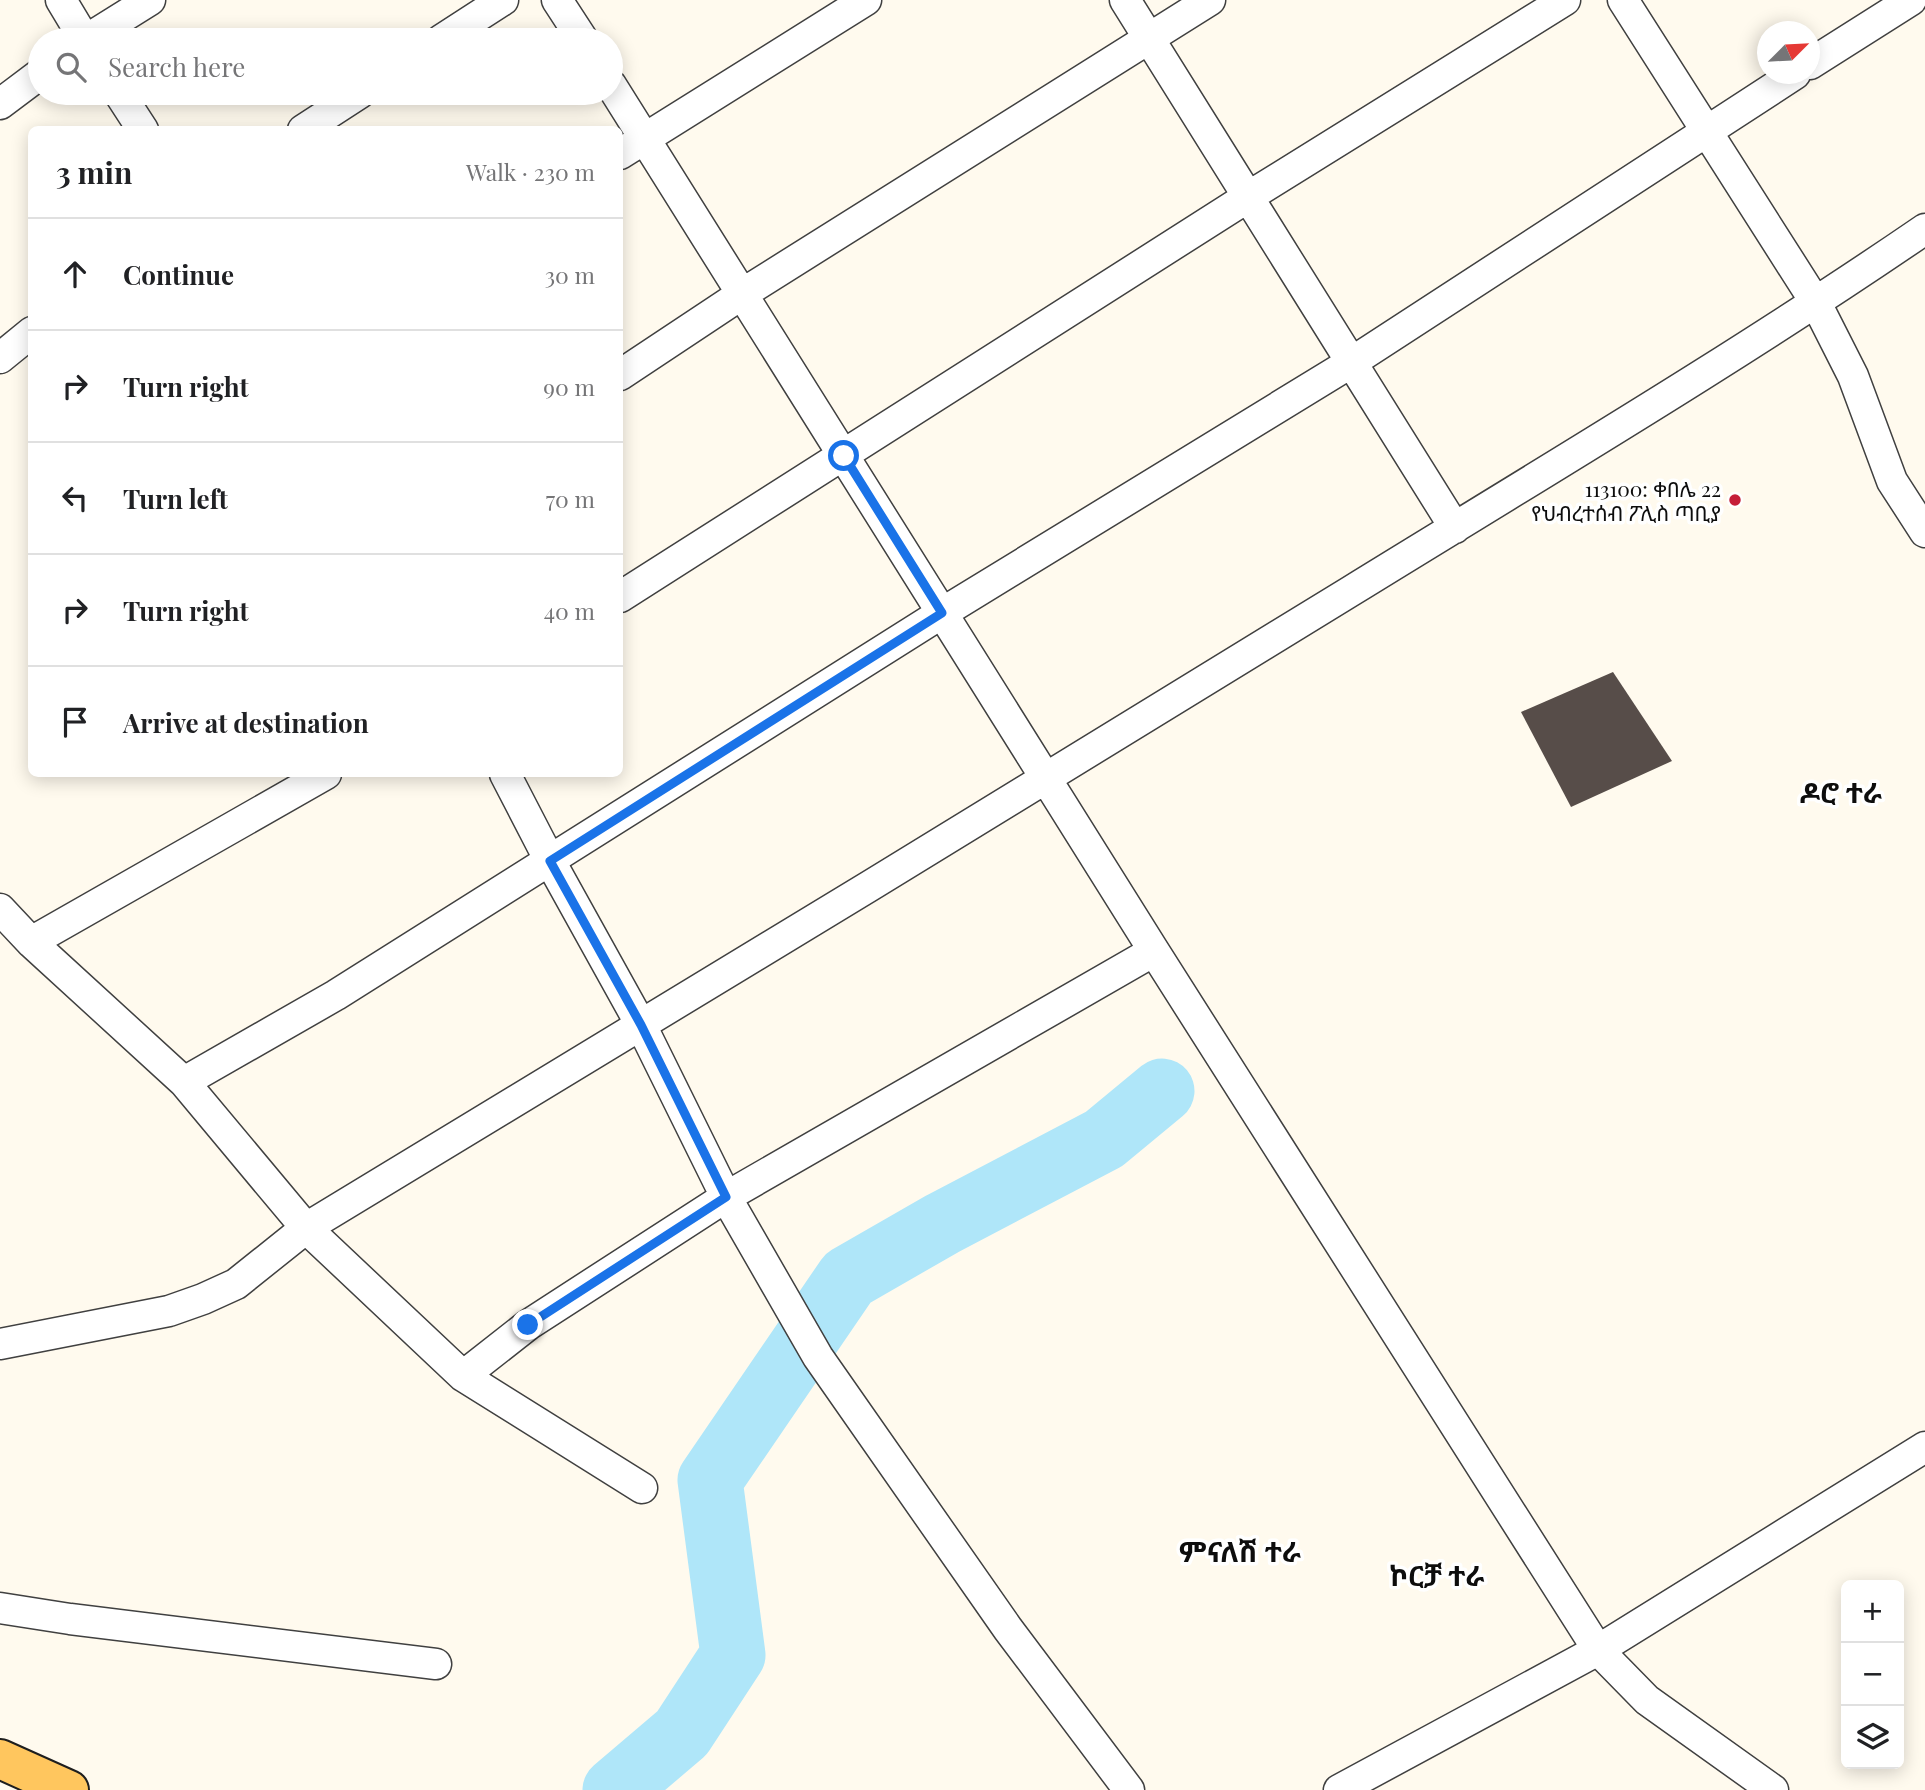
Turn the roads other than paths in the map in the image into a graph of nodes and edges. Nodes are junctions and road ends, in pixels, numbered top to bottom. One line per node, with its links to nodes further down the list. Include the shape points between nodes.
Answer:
1 (61, 0): 11 (street)
2 (150, 0): 12 (street)
3 (503, 0): 13 (street)
4 (557, 0): 14 (street)
5 (866, 0): 26 (street)
6 (1125, 0): 15 (street)
7 (1210, 0): 15 (street)
8 (1565, 0): 27 (street)
9 (1623, 0): 25 (street)
10 (1912, 0): 16 (street)
11 (78, 28)
12 (105, 28)
13 (460, 28)
14 (575, 28)
15 (1149, 38): 27 (street); 29 (street)
16 (1820, 58)
17 (28, 83): 19 (street)
18 (1779, 84): 25 (street)
19 (0, 104)
20 (127, 105): 23 (street)
21 (342, 105): 24 (street)
22 (618, 105): 26 (street)
23 (141, 126)
24 (309, 126)
25 (1706, 130): 30 (street); 33 (street)
26 (632, 146): 29 (street)
27 (1248, 197): 33 (street); 35 (street)
28 (1925, 229): 30 (street)
29 (742, 294): 34 (street); 35 (street)
30 (1816, 303): 36 (street); 37 (street, via 1853,376 1892,481)
31 (28, 335): 32 (street)
32 (0, 358)
33 (1352, 362): 36 (street); 39 (street)
34 (623, 373)
35 (844, 456): 38 (street); 39 (street)
36 (1455, 528): 42 (street)
37 (1925, 532)
38 (623, 595)
39 (942, 613): 42 (street); 43 (street)
40 (321, 777): 45 (street)
41 (507, 777): 43 (street)
42 (1046, 780): 46 (street); 47 (street)
43 (550, 861): 47 (street); 48 (street, via 336,995)
44 (0, 909): 45 (street)
45 (32, 942): 48 (street)
46 (1154, 951): 49 (street); 56 (street)
47 (641, 1025): 49 (street); 50 (street)
48 (184, 1082): 50 (street)
49 (726, 1197): 52 (street, via 528,1325); 60 (street, via 818,1357 1007,1629)
50 (306, 1228): 51 (street, via 236,1284 203,1299 169,1311); 52 (street)
51 (0, 1344)
52 (463, 1376): 54 (street)
53 (1925, 1447): 56 (street)
54 (642, 1488)
55 (0, 1608): 57 (street)
56 (1598, 1650): 61 (street); 62 (street, via 1647,1700)
57 (436, 1664)
58 (0, 1759): 59 (main road)
59 (69, 1790)
60 (1129, 1790)
61 (1339, 1790)
62 (1773, 1790)

